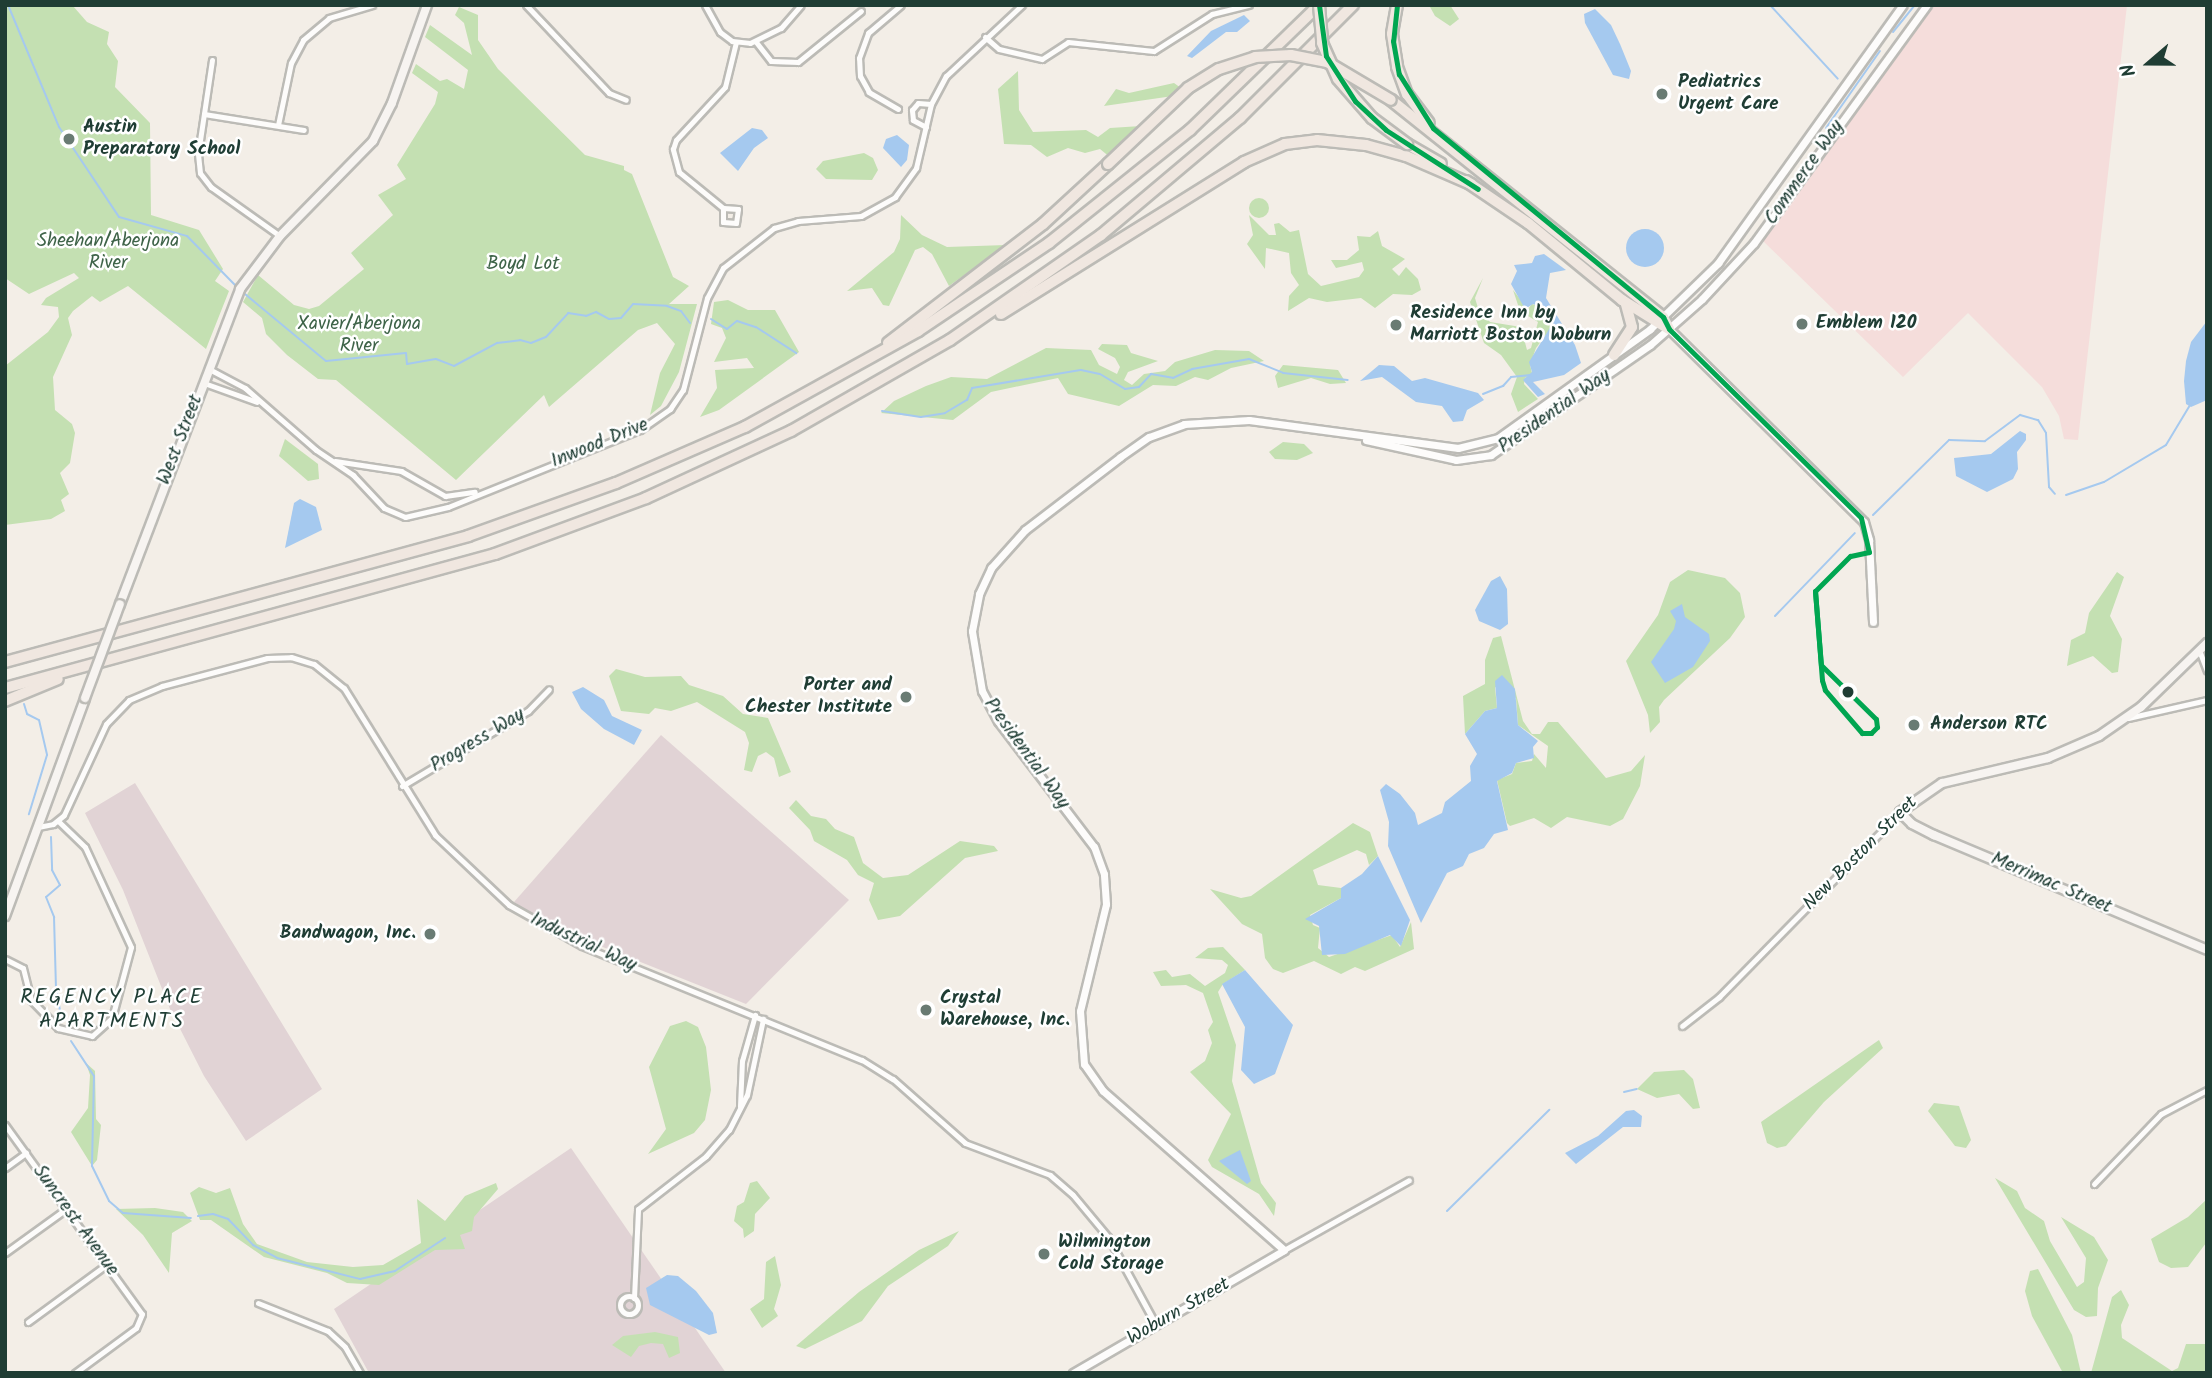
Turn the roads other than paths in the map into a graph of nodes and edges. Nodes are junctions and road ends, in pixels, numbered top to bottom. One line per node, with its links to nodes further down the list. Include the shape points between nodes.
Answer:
1 (372, 5): 23 (street, via 330,18 303,40 291,63)
2 (427, 5): 31 (main road, West Street, via 379,132)
3 (526, 5): 19 (street, via 609,93)
4 (705, 5): 16 (street, via 717,29)
5 (801, 5): 17 (street, via 781,28)
6 (901, 5): 21 (street, via 866,37 859,63 869,92)
7 (1023, 5): 15 (street, Inwood Drive)
8 (1249, 5): 15 (street, via 1212,14 1154,51 1067,43 1042,59 999,49)
9 (1319, 5): 28 (highway, bridge, via 1321,37 1338,79 1372,118); 37 (highway, via 1207,115 1103,202 975,294)
10 (1353, 5): 34 (highway, via 1257,102 1172,178 1073,257)
11 (1397, 5): 26 (highway, via 1393,41 1401,81 1420,113)
12 (1903, 5): 27 (street, Commerce Way)
13 (1927, 5): 29 (street, Commerce Way)
14 (861, 11): 17 (street, via 798,62 771,61)
15 (985, 37): 20 (street, Inwood Drive, via 950,70)
16 (736, 42): 17 (street); 30 (street, via 727,84 673,149 679,173)
17 (756, 42)
18 (212, 60): 22 (street)
19 (626, 100)
20 (931, 104): 24 (street, Inwood Drive); 24 (street, Inwood Drive, via 918,103 912,110 913,120)
21 (898, 109)
22 (204, 114): 23 (street); 31 (street, via 198,161 201,176)
23 (278, 125): 25 (street)
24 (926, 127): 45 (street, Inwood Drive, via 914,171 882,206 852,219 779,226 723,268 707,298 685,385 659,419)
25 (304, 130)
26 (1455, 150): 33 (highway); 37 (highway, bridge, via 1391,100 1327,62 1291,55 1255,57 1219,69 1188,88 1044,225)
27 (1778, 182): 29 (street); 33 (street, Commerce Way, via 1718,263)
28 (1471, 184): 32 (highway, via 1528,223); 34 (highway, via 1406,156 1366,145 1317,140 1285,144 1244,162 1021,304)
29 (1792, 192): 35 (street, Commerce Way, via 1751,247)
30 (723, 208)
31 (280, 236): 39 (main road, West Street, via 240,289)
32 (1622, 300): 33 (highway); 36 (highway, via 1630,311 1632,327)
33 (1659, 320): 35 (highway); 36 (street, Presidential Way)
34 (970, 328): 50 (highway, via 791,431 603,516 440,571)
35 (1669, 330): 40 (street, Presidential Way); 46 (street, via 1861,519 1868,537)
36 (1614, 355): 38 (street, Presidential Way)
37 (868, 361): 49 (highway, via 679,457 532,515 414,552)
38 (1604, 363): 40 (street); 43 (street, Presidential Way, via 1503,435 1479,445 1458,448)
39 (208, 369): 41 (main road, West Street); 42 (street, Inwood Drive, via 240,385)
40 (1612, 373): 43 (street, Presidential Way, via 1519,440 1485,457 1446,458)
41 (203, 383): 42 (street, Inwood Drive, via 232,389); 60 (main road, West Street, bridge)
42 (257, 402): 44 (street, Inwood Drive)
43 (1346, 435): 75 (street, Presidential Way, via 1222,419 1184,424 1149,437 1010,544 983,585 972,631 975,668 990,708 1094,847 1103,869 1105,904 1080,1011 1079,1042 1087,1071 1103,1091)
44 (332, 461): 45 (street, Inwood Drive, via 401,471 445,496); 45 (street, Inwood Drive, via 362,483 386,510 402,516 448,507)
45 (484, 490)
46 (1873, 622)
47 (2207, 643): 48 (main road, New Boston Street)
48 (2199, 650): 51 (street); 56 (main road, New Boston Street)
49 (5, 662)
50 (83, 667): 52 (highway); 55 (highway)
51 (2207, 671)
52 (5, 688)
53 (549, 690): 57 (street, Progress Way, via 528,711)
54 (2207, 700): 56 (street)
55 (5, 701)
56 (2127, 719): 58 (main road, New Boston Street, via 2048,758 1942,783)
57 (402, 786): 59 (street, Industrial Way, via 337,680 311,662 280,657 173,683 126,702 106,724 69,807); 64 (street, Industrial Way, via 451,852 531,921)
58 (1900, 812): 62 (main road, Merrimac Street, via 1934,835); 66 (street, New Boston Street, via 1719,998)
59 (58, 821): 60 (street); 63 (street, via 85,847 131,947 112,1018 103,1030 89,1036 58,1028 31,1000 23,968)
60 (38, 827): 61 (main road, West Street)
61 (5, 916)
62 (2207, 950)
63 (5, 959)
64 (755, 1015): 65 (street, Industrial Way); 68 (street, via 742,1061)
65 (763, 1019): 68 (street); 81 (street, Industrial Way, via 872,1065 965,1143 1027,1163 1058,1181 1114,1246)
66 (1682, 1026)
67 (2207, 1090): 73 (street, via 2161,1114)
68 (740, 1106): 78 (street, via 712,1150 638,1209)
69 (5, 1125): 70 (street, Suncrest Avenue)
70 (26, 1153): 71 (street); 74 (street, Suncrest Avenue)
71 (5, 1168)
72 (1409, 1180): 75 (street)
73 (2094, 1184)
74 (66, 1209): 76 (street); 77 (street, Suncrest Avenue)
75 (1284, 1250): 81 (street, Woburn Street)
76 (5, 1253)
77 (106, 1265): 80 (street); 82 (street, Suncrest Avenue, via 143,1318)
78 (634, 1298)
79 (258, 1303): 83 (street, via 328,1331 345,1347)
80 (28, 1322)
81 (1156, 1325): 84 (street, Woburn Street)
82 (75, 1373)
83 (360, 1373)
84 (1073, 1373)

